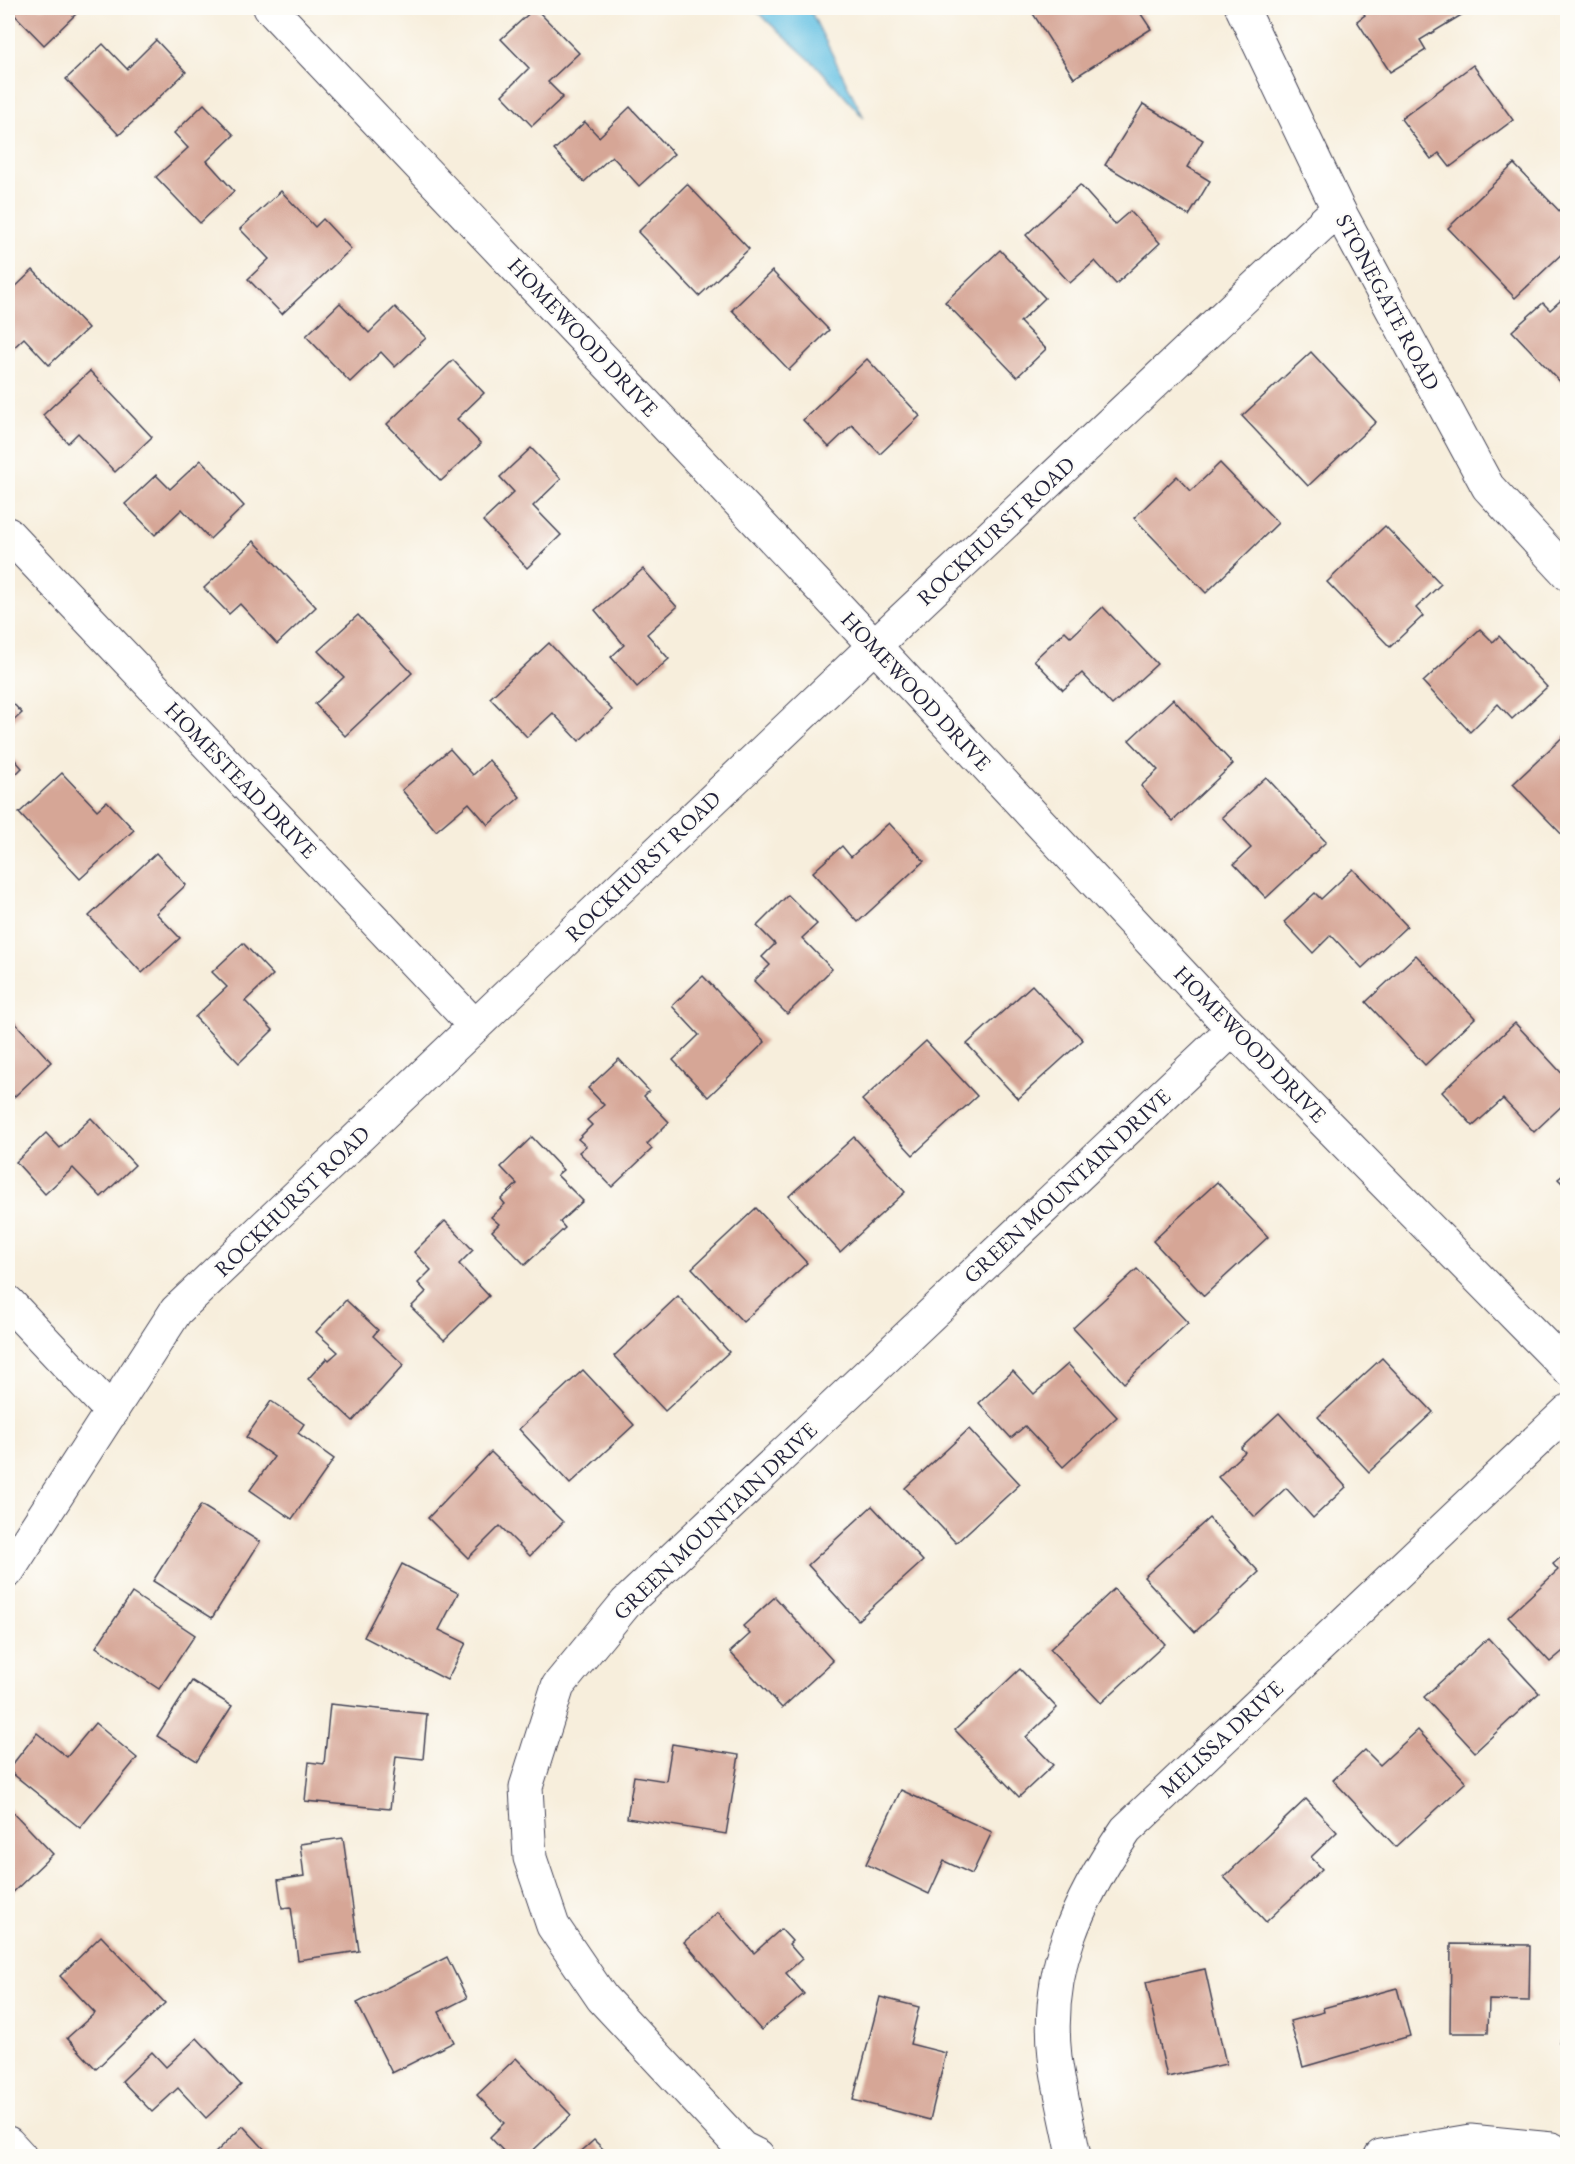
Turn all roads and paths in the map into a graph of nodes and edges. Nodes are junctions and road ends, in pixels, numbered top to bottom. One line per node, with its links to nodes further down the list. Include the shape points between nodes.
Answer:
1 (270, 8): 6 (street, HOMEWOOD DRIVE)
2 (1242, 8): 3 (street, STONEGATE ROAD)
3 (1338, 209): 5 (street, STONEGATE ROAD, via 1488,487); 6 (street, ROCKHURST ROAD)
4 (8, 534): 7 (street, HOMESTEAD DRIVE)
5 (1568, 574)
6 (874, 646): 7 (street, ROCKHURST ROAD); 8 (street, HOMEWOOD DRIVE)
7 (475, 1026): 12 (street, ROCKHURST ROAD, via 176,1311)
8 (1233, 1029): 10 (street, HOMEWOOD DRIVE); 16 (street, GREEN MOUNTAIN DRIVE, via 626,1603 558,1686 526,1787 530,1858 554,1926 602,1998 742,2148)
9 (8, 1302): 12 (street)
10 (1568, 1369)
11 (1568, 1411): 17 (street, MELISSA DRIVE, via 1126,1830 1103,1864 1079,1908 1062,1954 1053,2003 1055,2057)
12 (112, 1412): 13 (street, ROCKHURST ROAD)
13 (8, 1571)
14 (8, 2143): 15 (street)
15 (20, 2157)
16 (758, 2157)
17 (1074, 2157)
18 (1380, 2157): 19 (street, via 1470,2141 1552,2149)
19 (1562, 2157)

